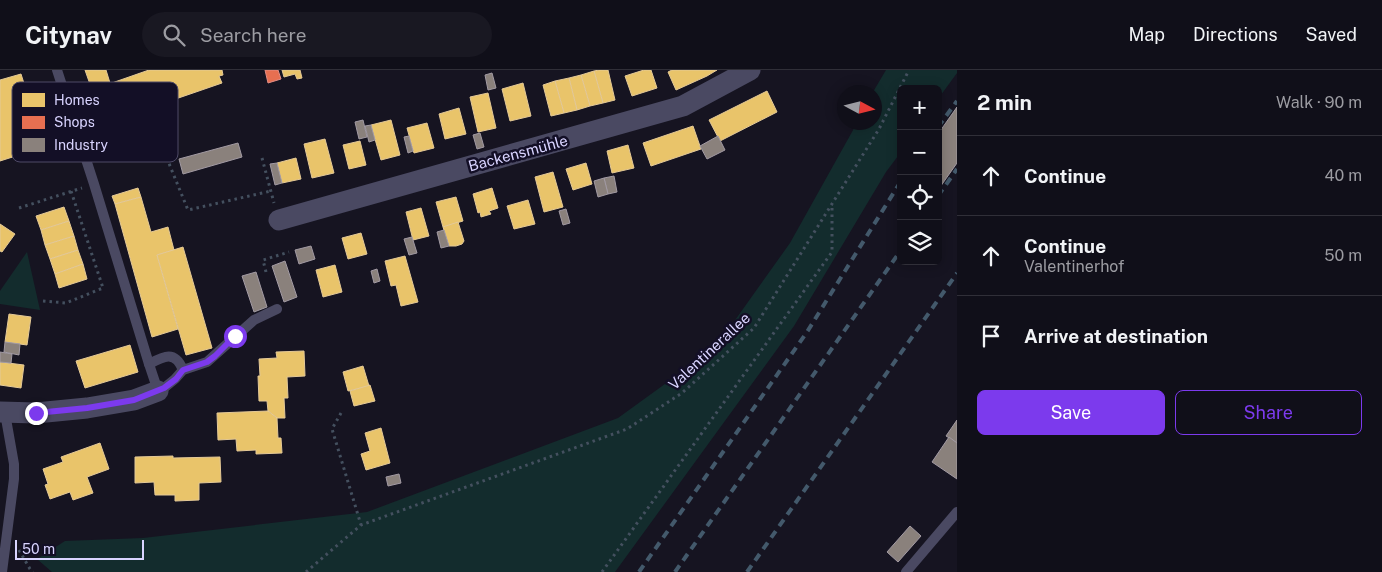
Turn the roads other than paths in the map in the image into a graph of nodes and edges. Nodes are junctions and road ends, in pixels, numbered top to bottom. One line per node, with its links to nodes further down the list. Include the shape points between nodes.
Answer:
1 (56, 70): 3 (lane)
2 (750, 70): 5 (street, Backensmühle, via 682,106)
3 (60, 82)
4 (87, 162): 7 (lane)
5 (279, 220)
6 (277, 309): 8 (lane, via 254,320 207,362)
7 (149, 364): 8 (lane, via 172,356 180,362); 9 (lane)
8 (183, 370): 9 (lane)
9 (158, 391): 10 (street, via 134,400 87,408)
10 (2, 413): 12 (lane, via 14,464)
11 (957, 512): 13 (lane)
12 (2, 572)
13 (906, 572)

